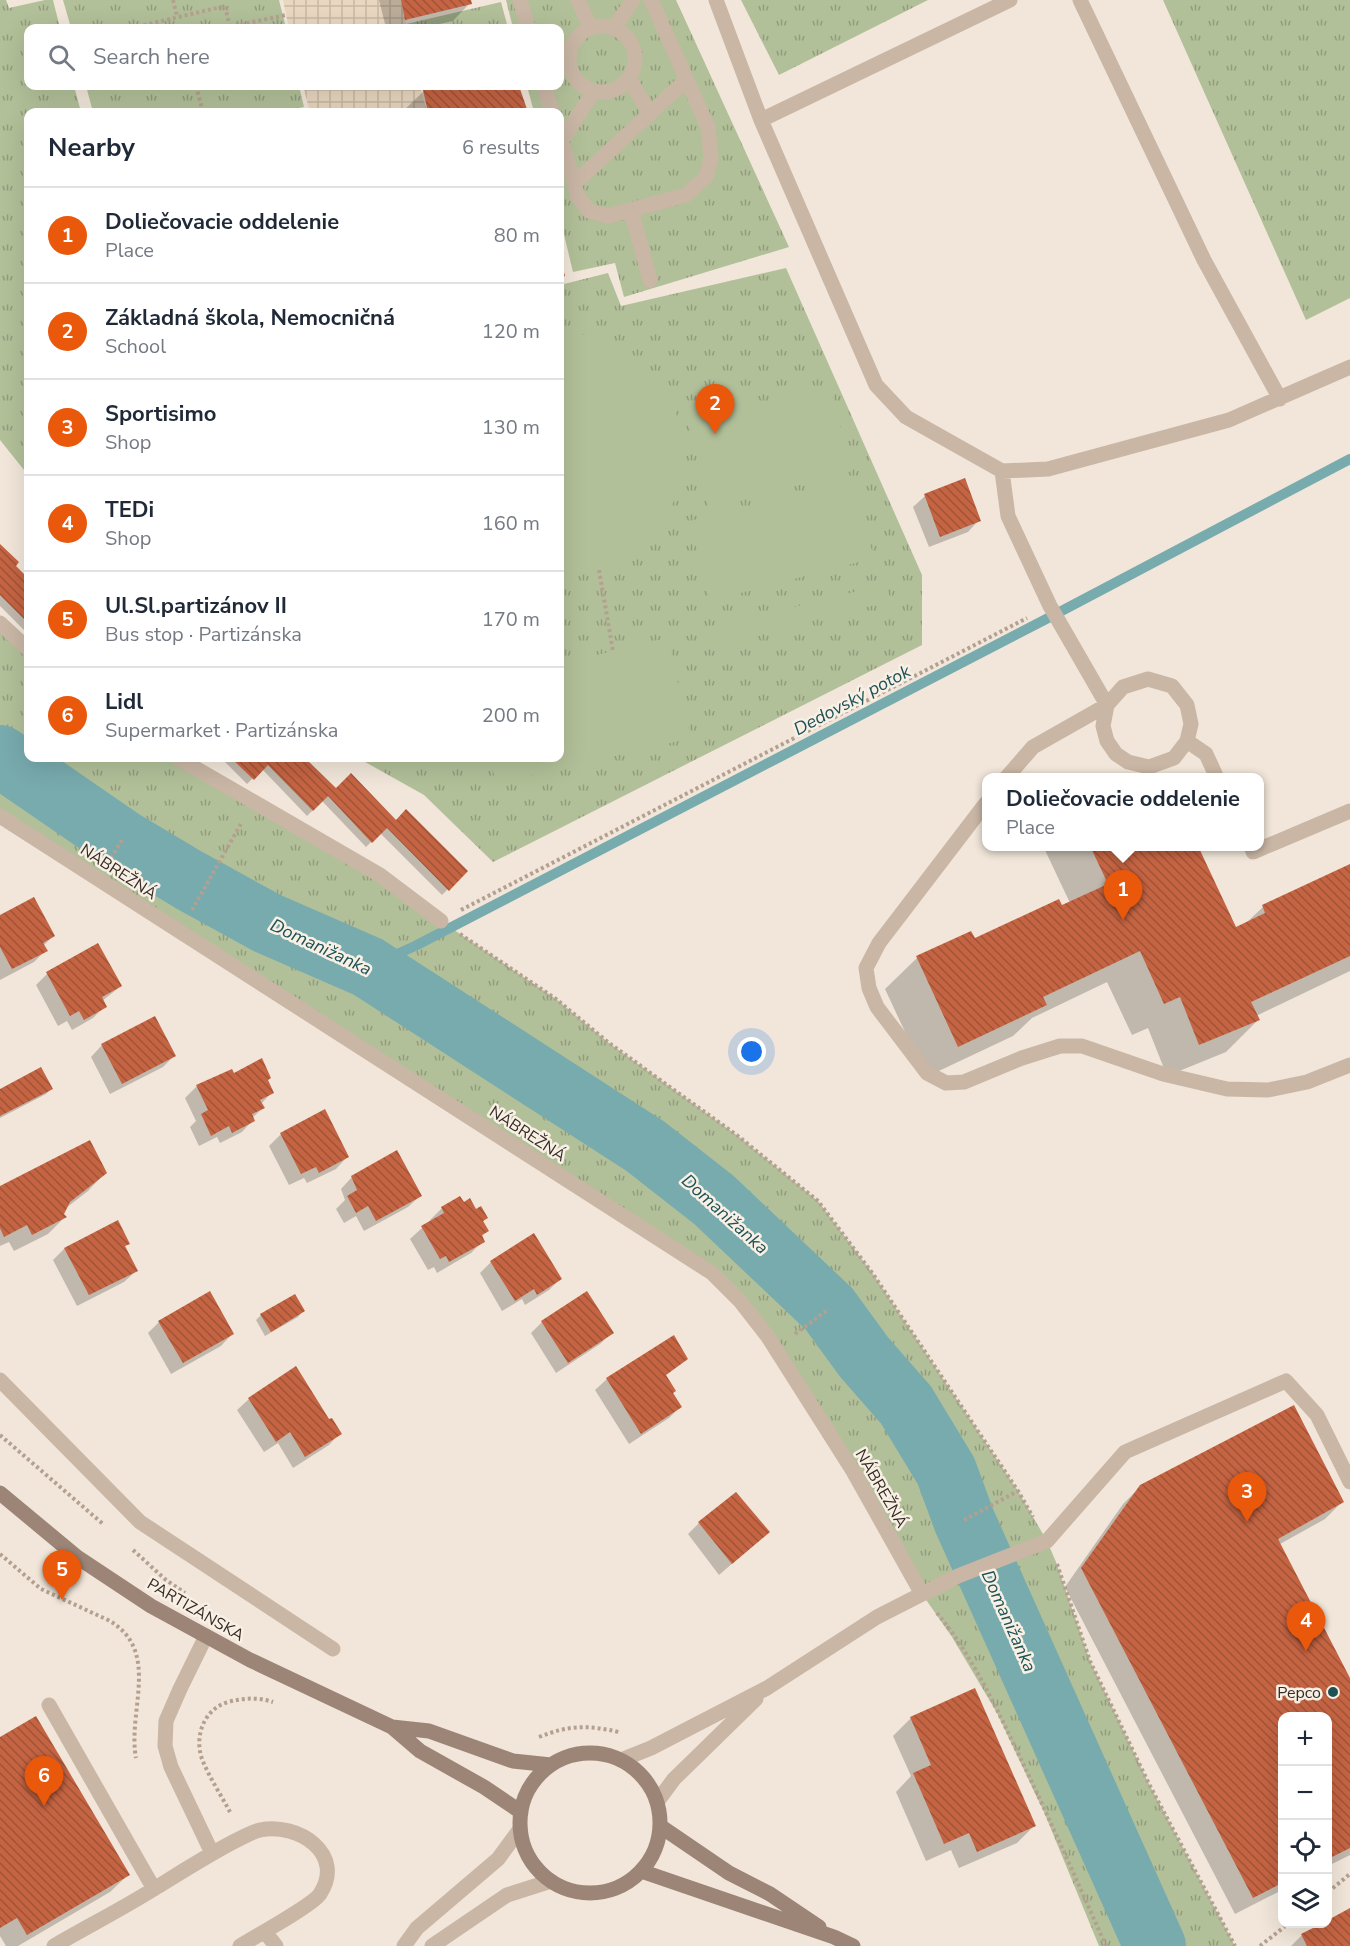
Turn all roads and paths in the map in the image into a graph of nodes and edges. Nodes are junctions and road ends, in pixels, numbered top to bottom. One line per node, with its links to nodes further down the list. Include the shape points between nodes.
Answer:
1 (173, 0): 10 (path)
2 (520, 0): 14 (street)
3 (578, 0): 15 (street)
4 (633, 0): 16 (street)
5 (651, 0): 19 (street)
6 (716, 0): 26 (street)
7 (1010, 0): 26 (street)
8 (1080, 0): 33 (street, via 1204,260)
9 (286, 15): 13 (path)
10 (177, 16): 11 (path); 12 (path, via 225,6)
11 (147, 24)
12 (228, 24)
13 (247, 24)
14 (527, 24)
15 (591, 28): 16 (street); 17 (street)
16 (614, 28): 18 (street, via 632,44 634,67)
17 (565, 53): 22 (street, via 574,77)
18 (629, 78): 22 (street, via 607,92); 25 (street)
19 (686, 80): 25 (street); 30 (street, via 708,127 711,158 706,177 686,195)
20 (197, 90): 23 (path)
21 (545, 90): 24 (street)
22 (594, 91): 27 (street)
23 (202, 108)
24 (551, 108)
25 (650, 114): 29 (street)
26 (761, 120): 34 (street, via 876,385 906,417)
27 (564, 133)
28 (564, 152): 29 (street)
29 (574, 184): 30 (street, via 589,211 608,216)
30 (631, 210): 31 (street)
31 (650, 280)
32 (1350, 367): 33 (street)
33 (1280, 399): 34 (street, via 1230,420 1048,469)
34 (1002, 471): 36 (street, via 1008,516)
35 (599, 570): 39 (path)
36 (1050, 606): 40 (street); 50 (path)
37 (0, 623): 38 (street)
38 (24, 645)
39 (613, 651)
40 (1107, 705): 41 (street, via 1123,687 1148,679 1172,686 1188,705); 41 (street, via 1103,726 1107,741 1128,762 1149,767 1174,758); 43 (street, via 1033,747)
41 (1188, 741): 44 (street, via 1206,754)
42 (184, 762): 45 (street)
43 (1010, 773)
44 (1215, 773)
45 (254, 801): 50 (street, via 380,875); 51 (path)
46 (982, 809): 52 (street, via 879,943 866,968 877,1007 927,1073 946,1083 964,1083 1060,1046 1082,1046 1164,1074 1227,1089 1268,1090 1307,1083)
47 (1350, 810): 49 (street)
48 (0, 816): 51 (street, NÁBREŽNÁ)
49 (1264, 847)
50 (441, 921): 58 (path, via 556,999 818,1201 873,1274)
51 (180, 931): 54 (street, NÁBREŽNÁ, via 712,1273 740,1301)
52 (1350, 1065)
53 (829, 1309): 54 (path)
54 (775, 1349): 65 (street, NÁBREŽNÁ, via 853,1471)
55 (0, 1380): 68 (street, via 140,1522)
56 (0, 1435): 61 (path)
57 (1350, 1482): 62 (street, via 1317,1415 1286,1381 1125,1452)
58 (1018, 1491): 60 (path); 62 (path)
59 (0, 1493): 67 (main road, PARTIZÁNSKA, via 77,1557 151,1606)
60 (964, 1520)
61 (111, 1530)
62 (1047, 1541): 65 (street); 99 (path, via 1090,1661 1149,1784)
63 (127, 1545): 66 (path)
64 (0, 1554): 75 (path, via 41,1589 108,1620 127,1634 137,1656 139,1675 133,1743)
65 (922, 1594): 69 (street, via 878,1617); 98 (path, via 954,1633 986,1687)
66 (194, 1599)
67 (206, 1636): 72 (main road, PARTIZÁNSKA); 83 (street, via 169,1714 165,1746)
68 (333, 1649)
69 (767, 1688): 76 (street); 78 (street, via 674,1779)
70 (49, 1705): 87 (street)
71 (280, 1705): 79 (path, via 254,1698 237,1700 221,1704 203,1723 202,1757)
72 (392, 1727): 77 (main road, PARTIZÁNSKA, via 429,1731 513,1761); 80 (main road, PARTIZÁNSKA, via 420,1751)
73 (623, 1733): 74 (path, via 586,1726 560,1729)
74 (536, 1738)
75 (136, 1758)
76 (621, 1760): 77 (main road, via 590,1753 573,1755); 78 (main road, via 641,1774)
77 (551, 1765): 80 (main road, via 533,1781)
78 (657, 1803): 81 (main road)
79 (230, 1812)
80 (520, 1812): 82 (main road)
81 (660, 1826): 84 (main road, via 655,1850); 91 (main road)
82 (520, 1829): 86 (main road, via 528,1855); 95 (street, via 498,1859 417,1928)
83 (212, 1853): 87 (street); 90 (street, via 257,1830 275,1828 294,1831 319,1850 326,1864 327,1881 318,1897)
84 (641, 1871): 86 (main road, via 617,1888 598,1893 569,1890); 91 (main road)
85 (1350, 1874): 88 (path)
86 (551, 1881): 96 (street, via 507,1895)
87 (154, 1889): 92 (street)
88 (1332, 1889)
89 (1282, 1928): 100 (path)
90 (264, 1932): 93 (street); 94 (street)
91 (834, 1937): 97 (main road)
92 (64, 1944)
93 (240, 1946)
94 (276, 1946)
95 (404, 1946)
96 (432, 1946)
97 (853, 1946)
98 (1106, 1946)
99 (1235, 1946)
100 (1260, 1946)

